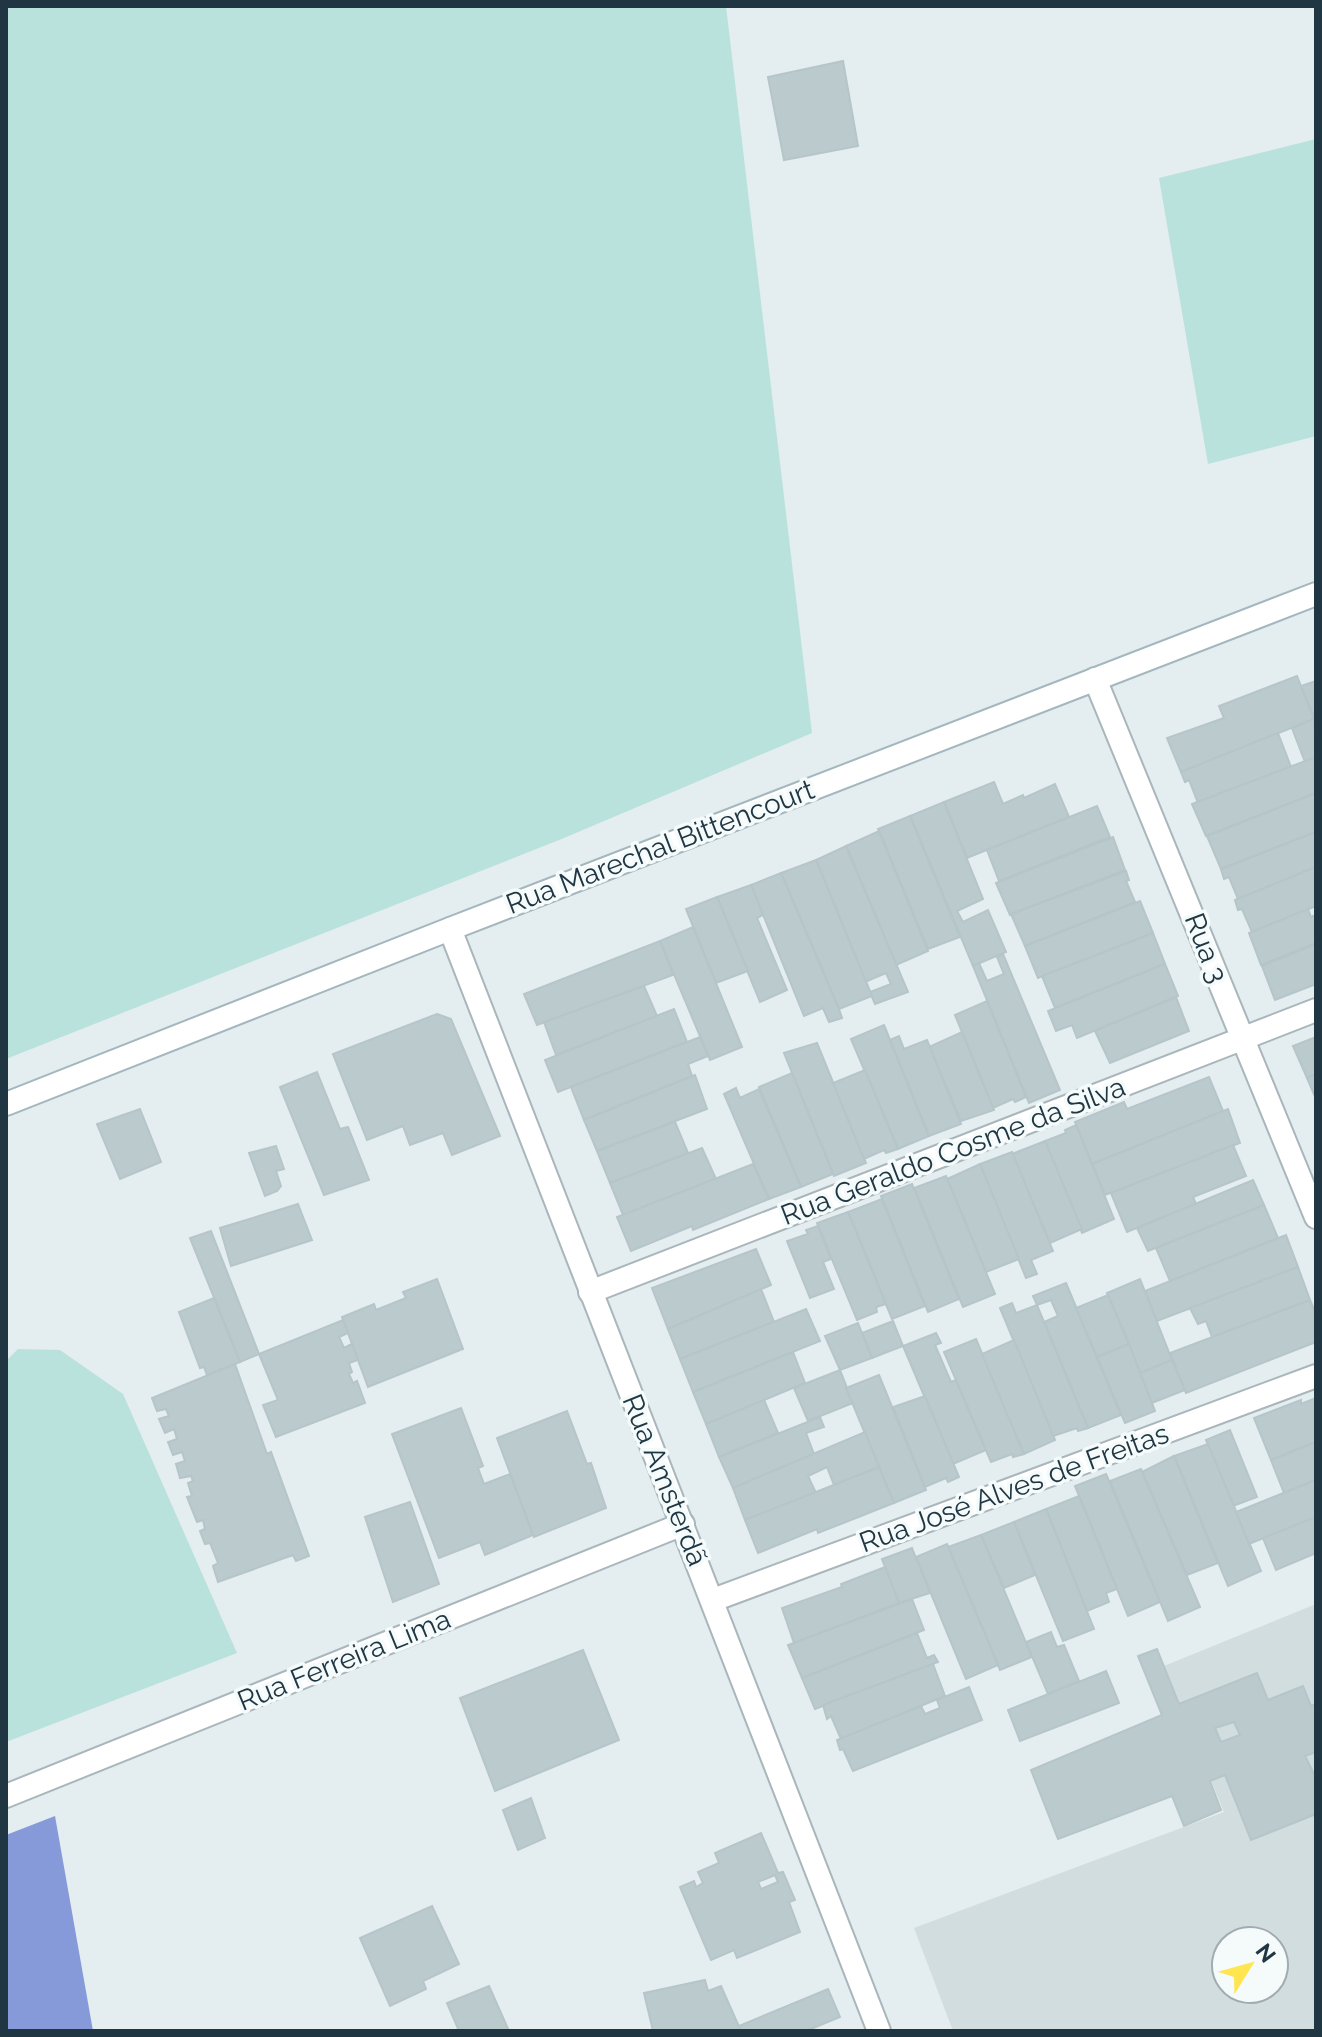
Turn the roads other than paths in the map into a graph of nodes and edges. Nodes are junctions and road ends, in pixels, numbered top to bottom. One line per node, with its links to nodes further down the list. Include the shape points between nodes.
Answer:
1 (1316, 594): 2 (street, Rua Marechal Bittencourt)
2 (1095, 679): 3 (street, Rua Marechal Bittencourt); 5 (street, Rua 3)
3 (450, 929): 6 (street, Rua Marechal Bittencourt); 8 (street, Rua Amsterdã)
4 (1316, 1010): 5 (street, Rua Geraldo Cosme da Silva)
5 (1241, 1039): 7 (street, Rua 3); 8 (street, Rua Geraldo Cosme da Silva)
6 (6, 1104)
7 (1316, 1217)
8 (590, 1292): 10 (street, Rua Amsterdã)
9 (1316, 1376): 11 (street, Rua José Alves de Freitas)
10 (683, 1524): 11 (street, Rua Amsterdã); 12 (street, Rua Ferreira Lima)
11 (713, 1600): 13 (street, Rua Amsterdã)
12 (6, 1796)
13 (879, 2031)

